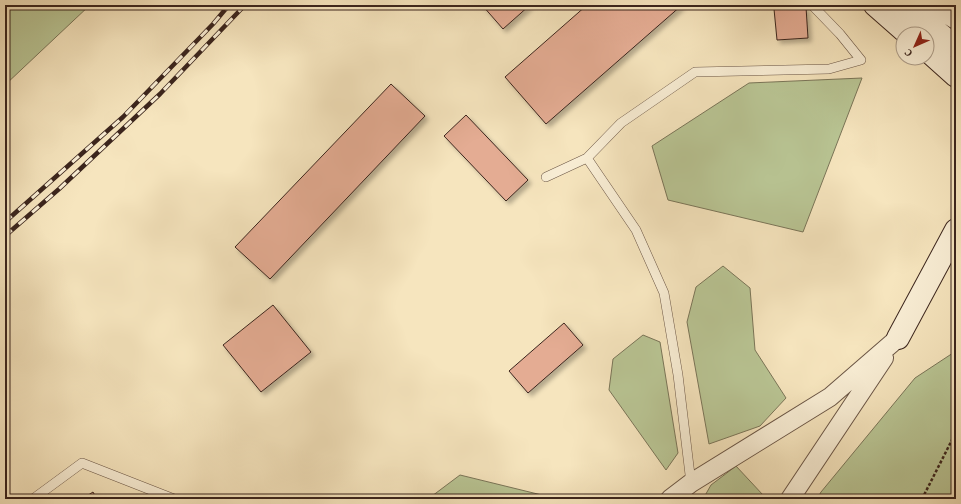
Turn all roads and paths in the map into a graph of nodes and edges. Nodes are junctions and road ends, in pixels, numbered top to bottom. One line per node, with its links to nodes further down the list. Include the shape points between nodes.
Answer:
1 (812, 5): 10 (lane, via 862,60 830,69 695,72 621,123)
2 (875, 5): 6 (street)
3 (904, 5): 7 (street)
4 (936, 5): 5 (street)
5 (956, 18)
6 (899, 26)
7 (956, 47)
8 (935, 57): 9 (street)
9 (956, 76)
10 (587, 158): 11 (lane); 15 (lane, via 636,230 664,293 678,375)
11 (546, 176)
12 (956, 230): 13 (street)
13 (898, 338): 15 (street, via 830,397); 19 (street)
14 (956, 432): 20 (path)
15 (691, 483): 18 (street)
16 (33, 499): 17 (lane, via 82,463)
17 (174, 499)
18 (670, 499)
19 (790, 499)
20 (922, 499)

